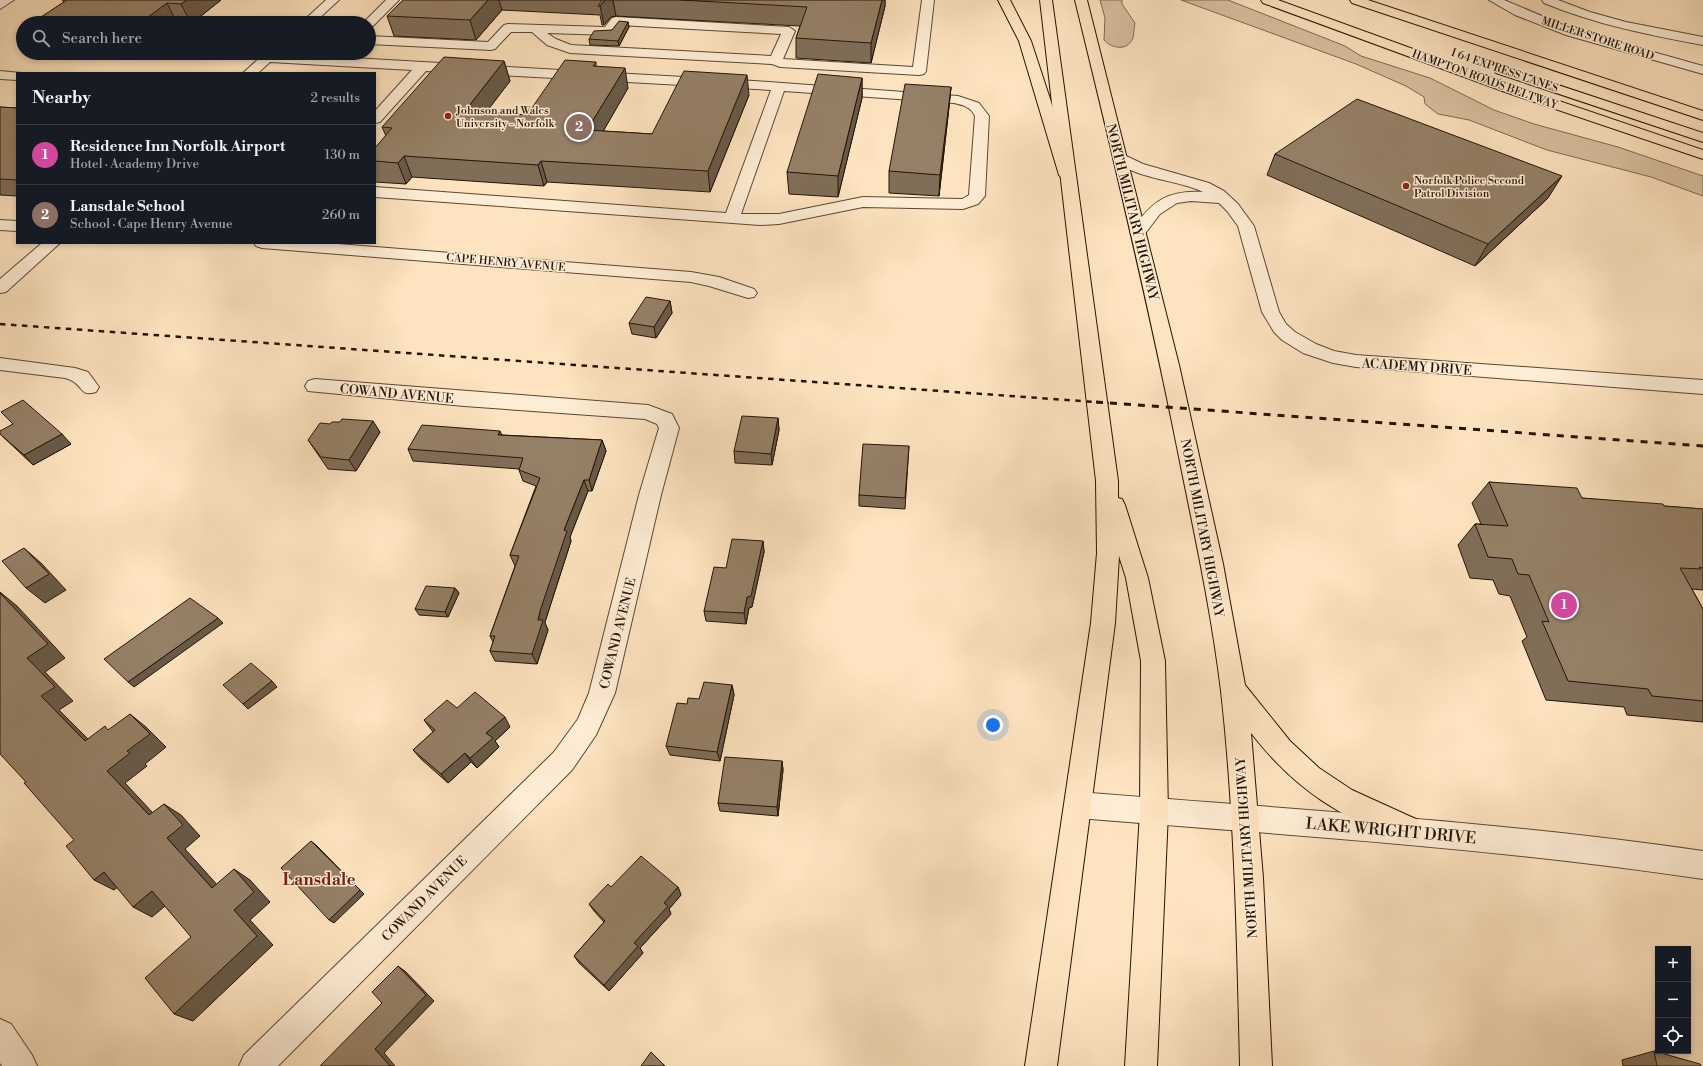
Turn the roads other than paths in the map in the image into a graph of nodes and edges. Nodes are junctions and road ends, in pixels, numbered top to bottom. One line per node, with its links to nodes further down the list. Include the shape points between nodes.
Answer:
1 (8, 0): 13 (street)
2 (333, 0): 14 (street)
3 (392, 0): 15 (street)
4 (928, 0): 22 (street, via 919,71)
5 (1004, 0): 33 (main road, via 1025,41)
6 (1046, 0): 33 (main road)
7 (1081, 0): 32 (main road, NORTH MILITARY HIGHWAY)
8 (1267, 0): 31 (main road, HAMPTON ROADS BELTWAY)
9 (1356, 0): 17 (main road)
10 (1395, 0): 17 (main road)
11 (1495, 0): 25 (street, MILLER STORE ROAD, via 1524,14 1576,33)
12 (1548, 0): 19 (street, via 1623,26)
13 (0, 5)
14 (315, 16)
15 (376, 16)
16 (536, 29): 18 (street, via 508,28 491,46); 22 (street, via 555,45 589,50); 22 (street, via 609,31 616,21 789,31)
17 (1450, 32): 28 (main road)
18 (376, 40)
19 (1703, 41)
20 (264, 60): 26 (street)
21 (339, 60): 24 (street)
22 (775, 60)
23 (1488, 65): 30 (main road, I 64 EXPRESS LANES)
24 (422, 66): 27 (street); 29 (street)
25 (1703, 70)
26 (251, 72)
27 (779, 87): 36 (street); 36 (street, via 954,99 974,105 982,116 977,196 963,204 863,202 779,219)
28 (1703, 116)
29 (376, 118)
30 (1703, 138)
31 (1703, 156)
32 (1120, 157): 35 (street, ACADEMY DRIVE, via 1143,169 1210,188); 39 (main road, NORTH MILITARY HIGHWAY)
33 (1067, 175): 48 (main road)
34 (376, 192): 36 (street)
35 (1226, 200): 39 (street, via 1179,196 1168,200 1147,219); 47 (street, ACADEMY DRIVE, via 1246,226 1273,318 1293,338 1318,352 1356,361)
36 (732, 218)
37 (0, 225): 38 (street)
38 (16, 226)
39 (1138, 232): 49 (main road, NORTH MILITARY HIGHWAY, via 1180,407 1208,544)
40 (51, 244): 42 (street)
41 (275, 244): 43 (street, CAPE HENRY AVENUE, via 691,277 713,281)
42 (0, 288)
43 (748, 293)
44 (0, 364): 45 (street, via 68,372 81,377)
45 (89, 386)
46 (315, 386): 57 (street, COWAND AVENUE, via 648,412 656,413 665,419 669,428 602,693 587,727 563,761)
47 (1703, 387)
48 (1107, 481): 50 (main road, via 1108,553 1103,623); 51 (main road, via 1137,578 1153,661)
49 (1232, 688): 52 (main road, NORTH MILITARY HIGHWAY, via 1243,778); 53 (main road, via 1268,736 1304,773 1340,798)
50 (1078, 805): 51 (street, LAKE WRIGHT DRIVE); 58 (main road)
51 (1154, 812): 52 (street, LAKE WRIGHT DRIVE); 59 (main road)
52 (1245, 819): 53 (street, LAKE WRIGHT DRIVE); 60 (main road, NORTH MILITARY HIGHWAY)
53 (1408, 830): 54 (street, LAKE WRIGHT DRIVE)
54 (1703, 865)
55 (0, 1035): 56 (street)
56 (21, 1066)
57 (255, 1066)
58 (1041, 1066)
59 (1141, 1066)
60 (1256, 1066)

